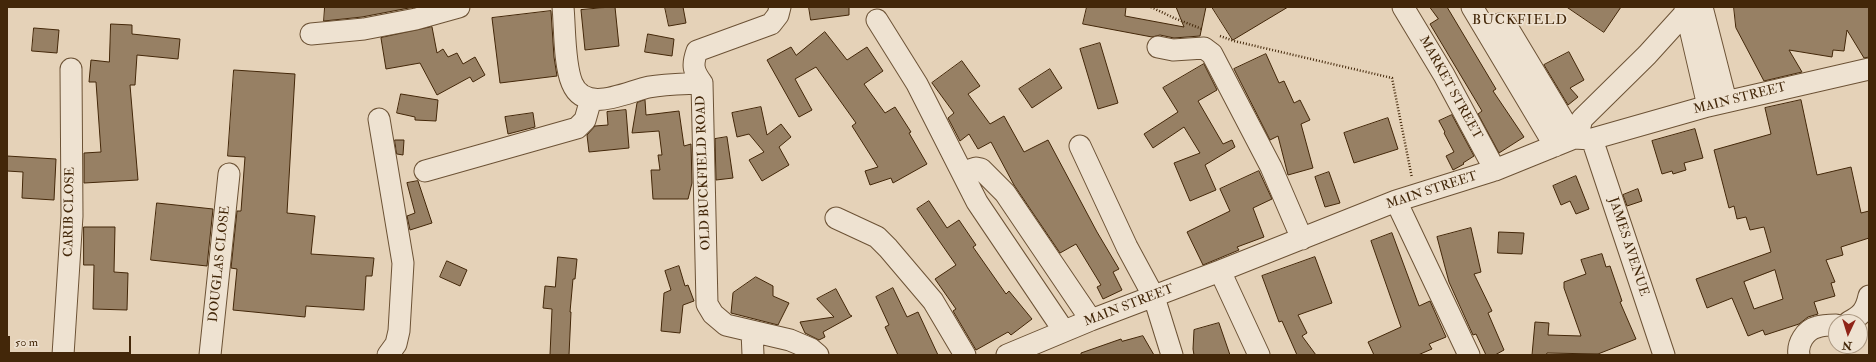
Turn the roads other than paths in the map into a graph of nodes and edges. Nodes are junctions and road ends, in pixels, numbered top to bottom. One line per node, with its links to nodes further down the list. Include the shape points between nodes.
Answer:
1 (459, 7): 9 (street, via 364,29)
2 (563, 7): 14 (street, via 572,84 577,91)
3 (780, 7): 13 (street, via 771,24 697,51 692,63 695,74)
4 (1403, 7): 20 (street, MARKET STREET, via 1444,75)
5 (1472, 7): 8 (street)
6 (1691, 9): 15 (street); 17 (street, via 1582,119)
7 (877, 20): 22 (street, via 917,84)
8 (1486, 30): 17 (street, JAMES AVENUE, via 1500,24 1506,25); 19 (street)
9 (311, 34)
10 (1158, 47): 26 (street, via 1173,50 1204,48 1212,54 1271,167)
11 (1869, 68): 15 (street, MAIN STREET)
12 (71, 69): 35 (street, CARIB CLOSE, via 72,216)
13 (702, 83): 14 (street, OLD BUCKFIELD ROAD, via 649,87 614,98); 33 (street, OLD BUCKFIELD ROAD, via 707,304 713,314 726,325)
14 (591, 99): 21 (street, via 585,120 577,128)
15 (1717, 103): 17 (street, MAIN STREET)
16 (379, 119): 37 (street, via 403,263 400,331 396,344)
17 (1581, 138): 19 (street, MAIN STREET); 45 (street, JAMES AVENUE)
18 (1080, 146): 29 (street)
19 (1555, 146): 20 (street, MAIN STREET)
20 (1495, 170): 24 (street, MAIN STREET)
21 (425, 171)
22 (964, 172): 31 (street, via 981,169 1005,193); 34 (street, via 977,202)
23 (229, 174): 36 (street, DOUGLAS CLOSE)
24 (1405, 198): 26 (street, MAIN STREET); 44 (street)
25 (836, 218): 40 (street, via 877,237 888,248 933,301)
26 (1302, 239): 27 (street, MAIN STREET)
27 (1220, 272): 29 (street, MAIN STREET); 43 (street)
28 (1869, 296): 30 (street)
29 (1154, 297): 31 (street, MAIN STREET); 42 (street)
30 (1862, 314)
31 (1091, 320): 34 (street, MAIN STREET)
32 (1828, 326): 46 (street, via 1815,327 1802,338)
33 (752, 331): 38 (street); 39 (street, OLD BUCKFIELD ROAD, via 790,340)
34 (1064, 332): 41 (street, MAIN STREET)
35 (63, 355)
36 (210, 355)
37 (388, 355)
38 (753, 355)
39 (818, 355)
40 (965, 355)
41 (1007, 355)
42 (1172, 355)
43 (1259, 355)
44 (1469, 355)
45 (1664, 355)
46 (1799, 355)

